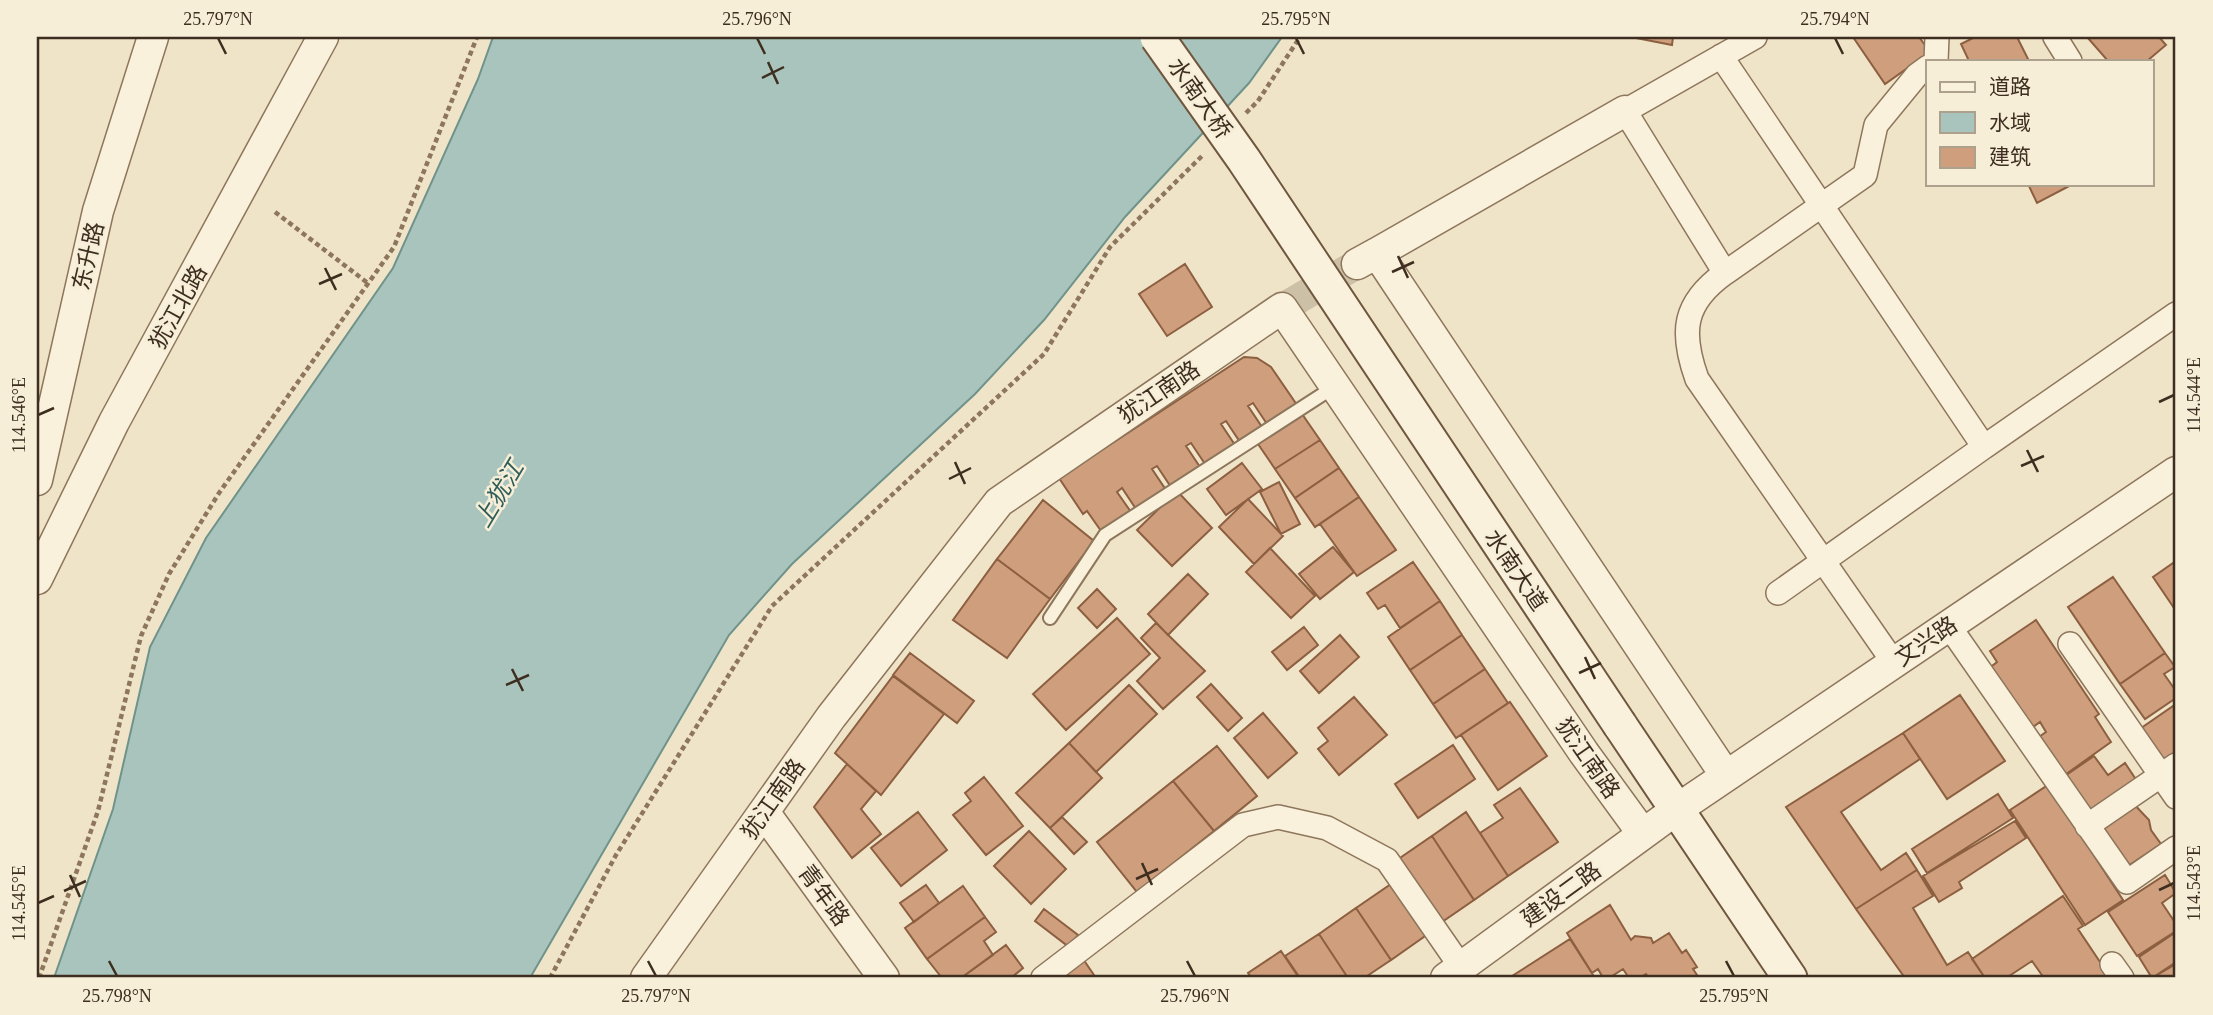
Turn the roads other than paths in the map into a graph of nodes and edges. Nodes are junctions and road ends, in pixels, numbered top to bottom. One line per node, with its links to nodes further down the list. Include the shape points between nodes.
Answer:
1 (153, 37): 19 (street, 东升路, via 98,211)
2 (323, 37): 21 (street, 犹江北路, via 114,422)
3 (1157, 37): 12 (main road, 水南大桥, bridge)
4 (1755, 37): 7 (street)
5 (1937, 37): 8 (street)
6 (2055, 37): 9 (street)
7 (1721, 56): 11 (street); 13 (street)
8 (1936, 60)
9 (2069, 60)
10 (1926, 68): 13 (street, via 1876,125 1866,175)
11 (1625, 111): 14 (street); 28 (street, via 1367,258)
12 (1244, 160): 30 (main road, 水南大道, bridge)
13 (1821, 205): 14 (street); 17 (street)
14 (1725, 273): 20 (street, via 1700,292 1688,316 1686,334 1697,379)
15 (2176, 314): 17 (street)
16 (1334, 387): 23 (lane, via 1105,535); 31 (street, 犹江南路, via 1285,307 999,502 831,717); 33 (street, 犹江南路)
17 (1984, 447): 20 (street)
18 (2176, 472): 24 (street, 文兴路)
19 (37, 480)
20 (1822, 561): 22 (street); 26 (street)
21 (37, 579)
22 (1778, 593)
23 (1050, 618)
24 (1949, 626): 26 (street, 文兴路); 32 (street)
25 (2070, 644): 27 (street)
26 (1894, 663): 28 (street, 文兴路)
27 (2169, 770): 29 (street); 32 (street)
28 (1726, 776): 30 (street, 文兴路)
29 (2176, 797)
30 (1676, 810): 33 (street, 建设二路); 39 (main road, 水南大道)
31 (764, 812): 36 (street, 犹江南路); 37 (street, 青年路)
32 (2087, 826): 34 (street, via 2126,883)
33 (1643, 834): 35 (street, 建设二路)
34 (2176, 848)
35 (1454, 973): 38 (street, via 1387,860 1328,828 1278,817 1242,825)
36 (646, 978)
37 (884, 978)
38 (1044, 978)
39 (1790, 978)

